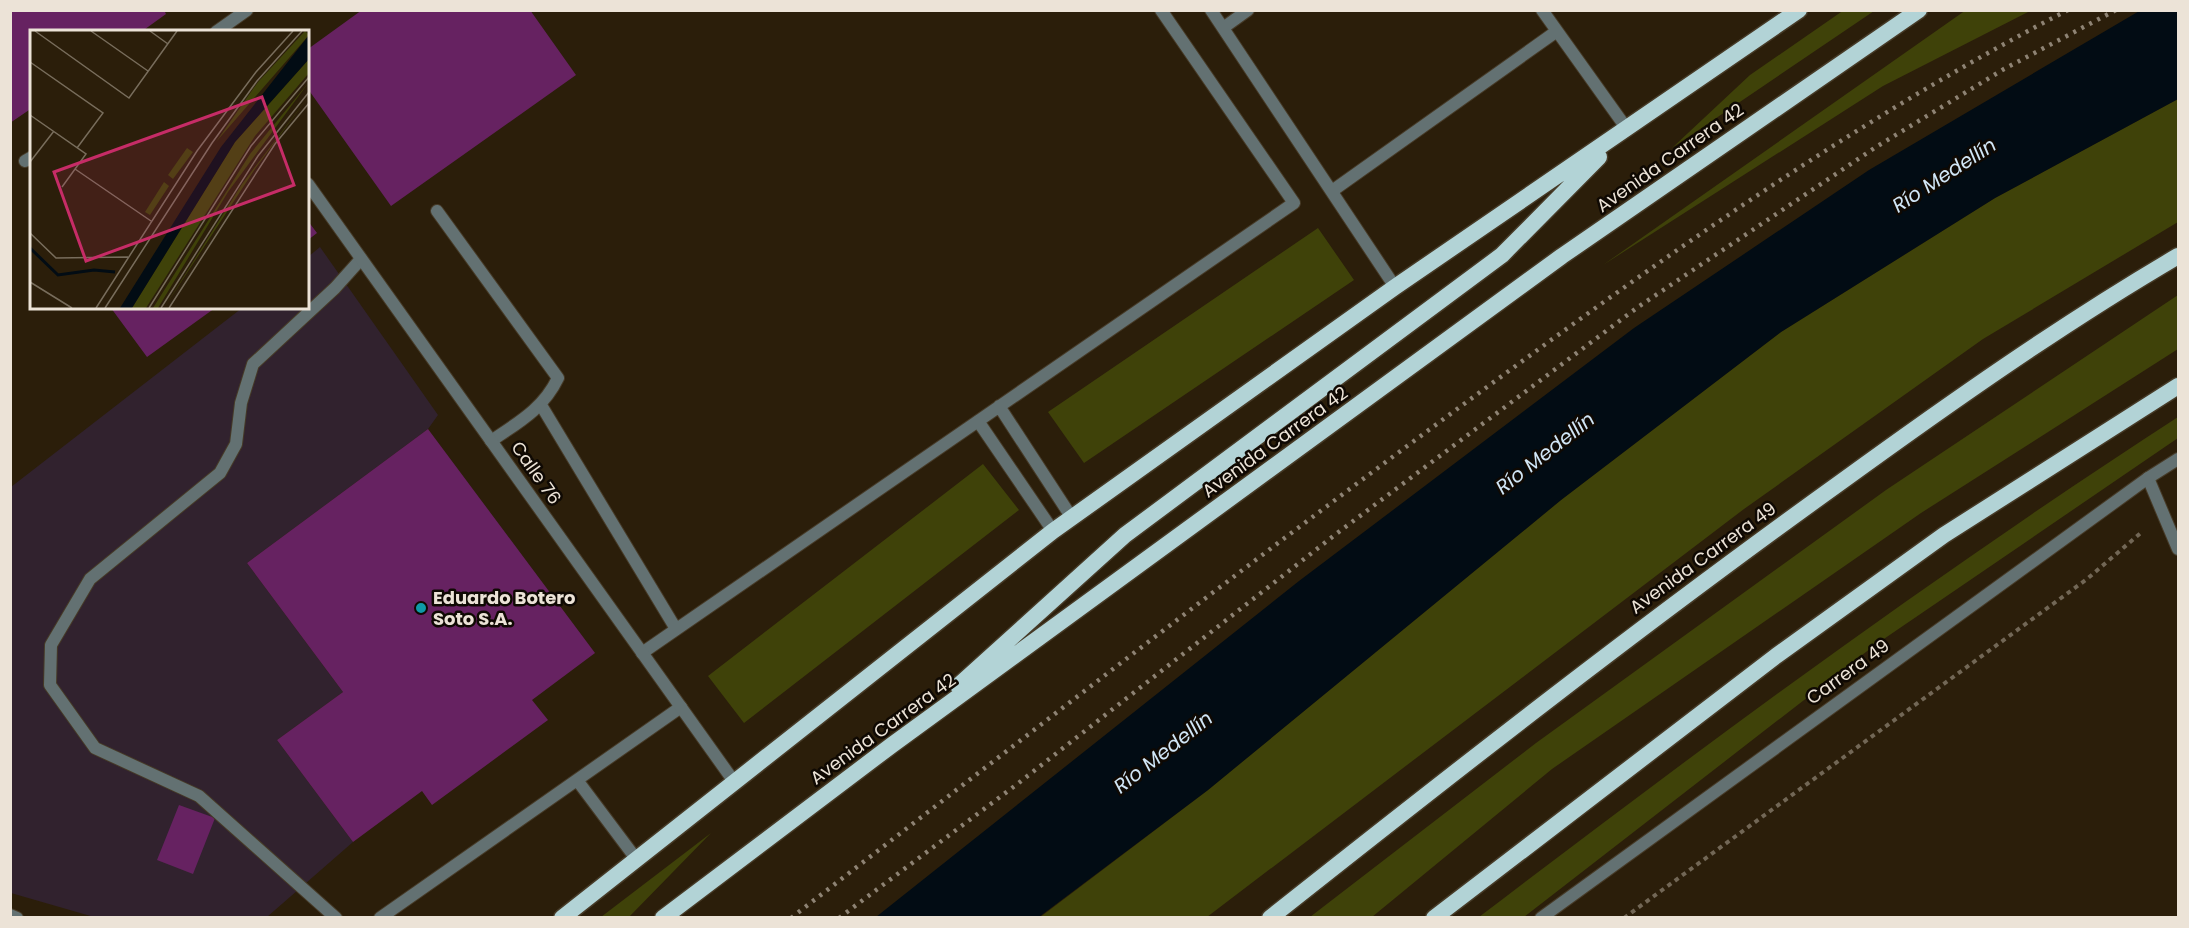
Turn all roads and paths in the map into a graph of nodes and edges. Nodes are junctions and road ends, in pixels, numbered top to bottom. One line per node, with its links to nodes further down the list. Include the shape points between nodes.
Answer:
1 (247, 10): 9 (street)
2 (1161, 10): 20 (street, via 1294,203)
3 (1211, 10): 8 (street)
4 (1248, 10): 8 (street)
5 (1542, 10): 10 (street)
6 (1799, 10): 11 (highway)
7 (1918, 10): 32 (highway, Avenida Carrera 42, via 1562,256)
8 (1223, 28): 13 (street)
9 (219, 30)
10 (1557, 31): 11 (street); 13 (street)
11 (1627, 129): 17 (highway); 32 (highway, via 1502,255 1125,535)
12 (309, 185): 16 (street, Calle 76)
13 (1332, 191): 17 (street)
14 (437, 211): 19 (street, via 558,378)
15 (2178, 256): 42 (highway, Avenida Carrera 49, via 1920,425 1692,589)
16 (361, 259): 22 (street, Calle 76); 38 (street, via 253,364 241,403 236,444 220,473 90,579 51,645 50,686 95,747 199,796)
17 (1395, 287): 26 (highway)
18 (2178, 386): 43 (highway, via 1944,535 1776,656)
19 (541, 405): 22 (street); 29 (street)
20 (999, 406): 21 (street); 26 (street)
21 (978, 421): 27 (street); 29 (street)
22 (491, 441): 30 (street, Calle 76)
23 (2178, 459): 24 (street, Carrera 49)
24 (2148, 478): 25 (street); 44 (street, Carrera 49)
25 (2163, 514): 28 (street); 45 (path, via 2087,579)
26 (1072, 518): 27 (highway)
27 (1053, 531): 34 (highway)
28 (2178, 549)
29 (676, 629): 30 (street)
30 (642, 653): 31 (street, Calle 76)
31 (681, 708): 33 (street); 34 (street, Calle 76)
32 (892, 745): 41 (highway, Avenida Carrera 42)
33 (577, 780): 35 (street); 39 (street)
34 (735, 783): 35 (highway)
35 (637, 860): 40 (highway)
36 (10, 915): 37 (street)
37 (17, 918)
38 (336, 918)
39 (380, 918)
40 (562, 918)
41 (663, 918)
42 (1270, 918)
43 (1434, 918)
44 (1541, 918)
45 (1624, 918)

